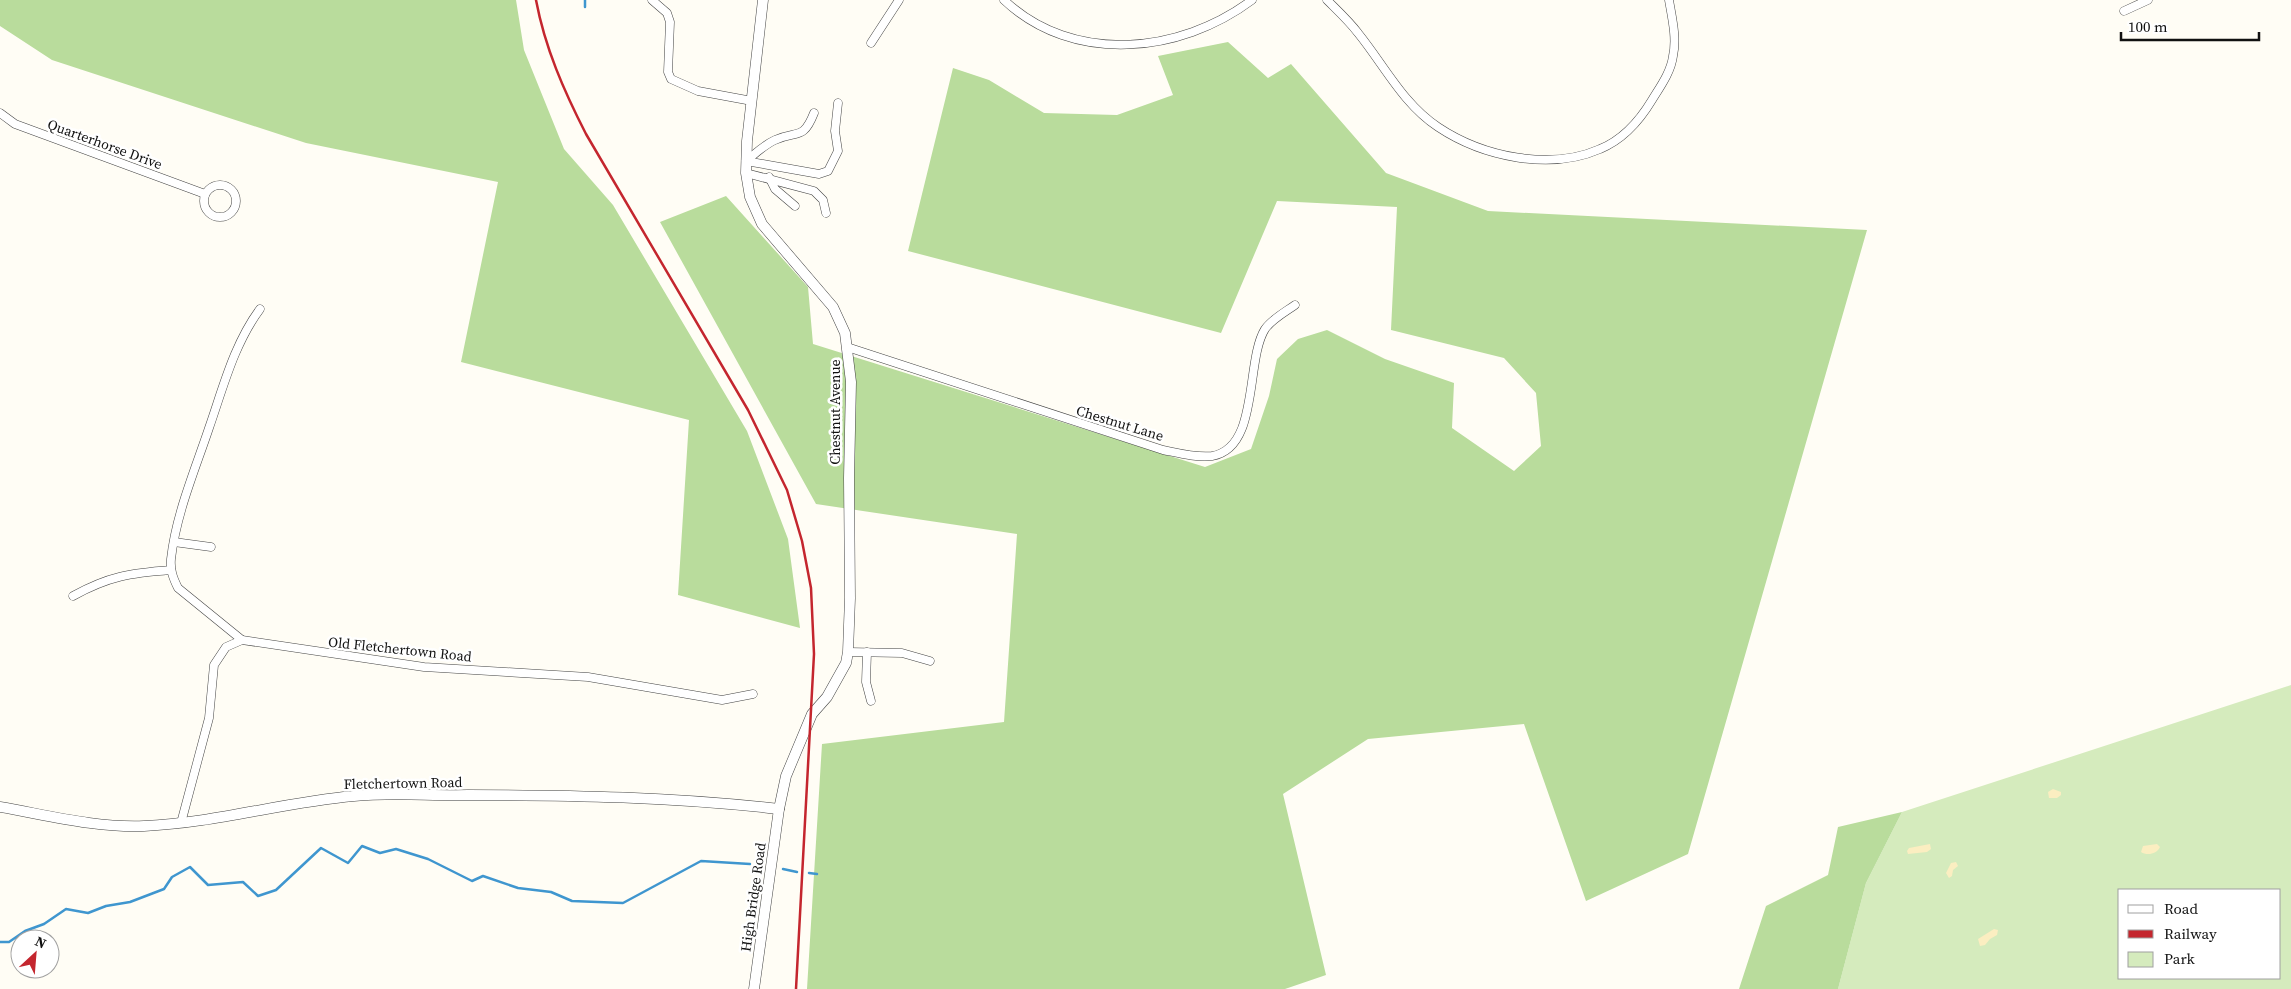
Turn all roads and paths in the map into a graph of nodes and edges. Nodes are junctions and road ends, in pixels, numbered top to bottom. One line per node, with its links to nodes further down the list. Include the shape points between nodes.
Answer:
1 (652, 0): 11 (street, via 669,17 670,79 698,91)
2 (763, 0): 11 (street, Chestnut Avenue)
3 (899, 0): 10 (street)
4 (1004, 0): 5 (street, via 1038,24 1058,33 1119,45 1160,42 1185,36 1214,24)
5 (1252, 0)
6 (1327, 0): 7 (street, via 1357,32 1406,98 1438,127 1496,153 1552,159 1575,158 1600,149 1626,131 1646,110 1673,57 1674,34)
7 (1669, 0)
8 (2148, 0): 9 (street)
9 (2124, 10)
10 (872, 42)
11 (752, 101): 15 (street, Chestnut Avenue)
12 (838, 103): 15 (street, via 835,131 838,151 828,171 819,174)
13 (0, 112): 18 (street, Quarterhorse Drive, via 15,124)
14 (814, 113): 15 (street, via 803,132 770,143)
15 (746, 161): 16 (street, Chestnut Avenue)
16 (746, 173): 17 (street); 23 (street, Chestnut Avenue, via 750,197 762,224 833,307 842,322)
17 (769, 177): 19 (street, via 775,189); 20 (street, via 819,194)
18 (205, 194): 18 (street, via 205,209 213,216 228,215 235,208 234,193 227,186 217,185)
19 (795, 206)
20 (826, 213)
21 (1295, 305): 23 (street, Chestnut Lane, via 1264,330 1254,358 1247,417 1241,431 1227,448 1214,456 1163,450)
22 (260, 309): 24 (street, via 249,324 228,372 189,485)
23 (847, 347): 29 (street, Chestnut Avenue, via 851,382)
24 (174, 542): 25 (street); 26 (street)
25 (210, 547)
26 (171, 570): 27 (street, via 107,579); 28 (street, via 178,588)
27 (73, 596)
28 (242, 640): 32 (street, Old Fletchertown Road, via 424,667 588,677 722,700); 36 (street, via 226,647 214,665 209,718)
29 (848, 652): 30 (street); 35 (street, Chestnut Avenue, via 833,688 812,714 798,744 786,776)
30 (867, 652): 31 (street, via 902,653); 33 (street, via 866,682)
31 (930, 661)
32 (754, 694)
33 (871, 701)
34 (0, 807): 36 (street, Fletchertown Road, via 102,825)
35 (779, 810): 36 (street, Fletchertown Road, via 662,798 385,794 312,801); 37 (street, High Bridge Road)
36 (181, 823)
37 (754, 989)

